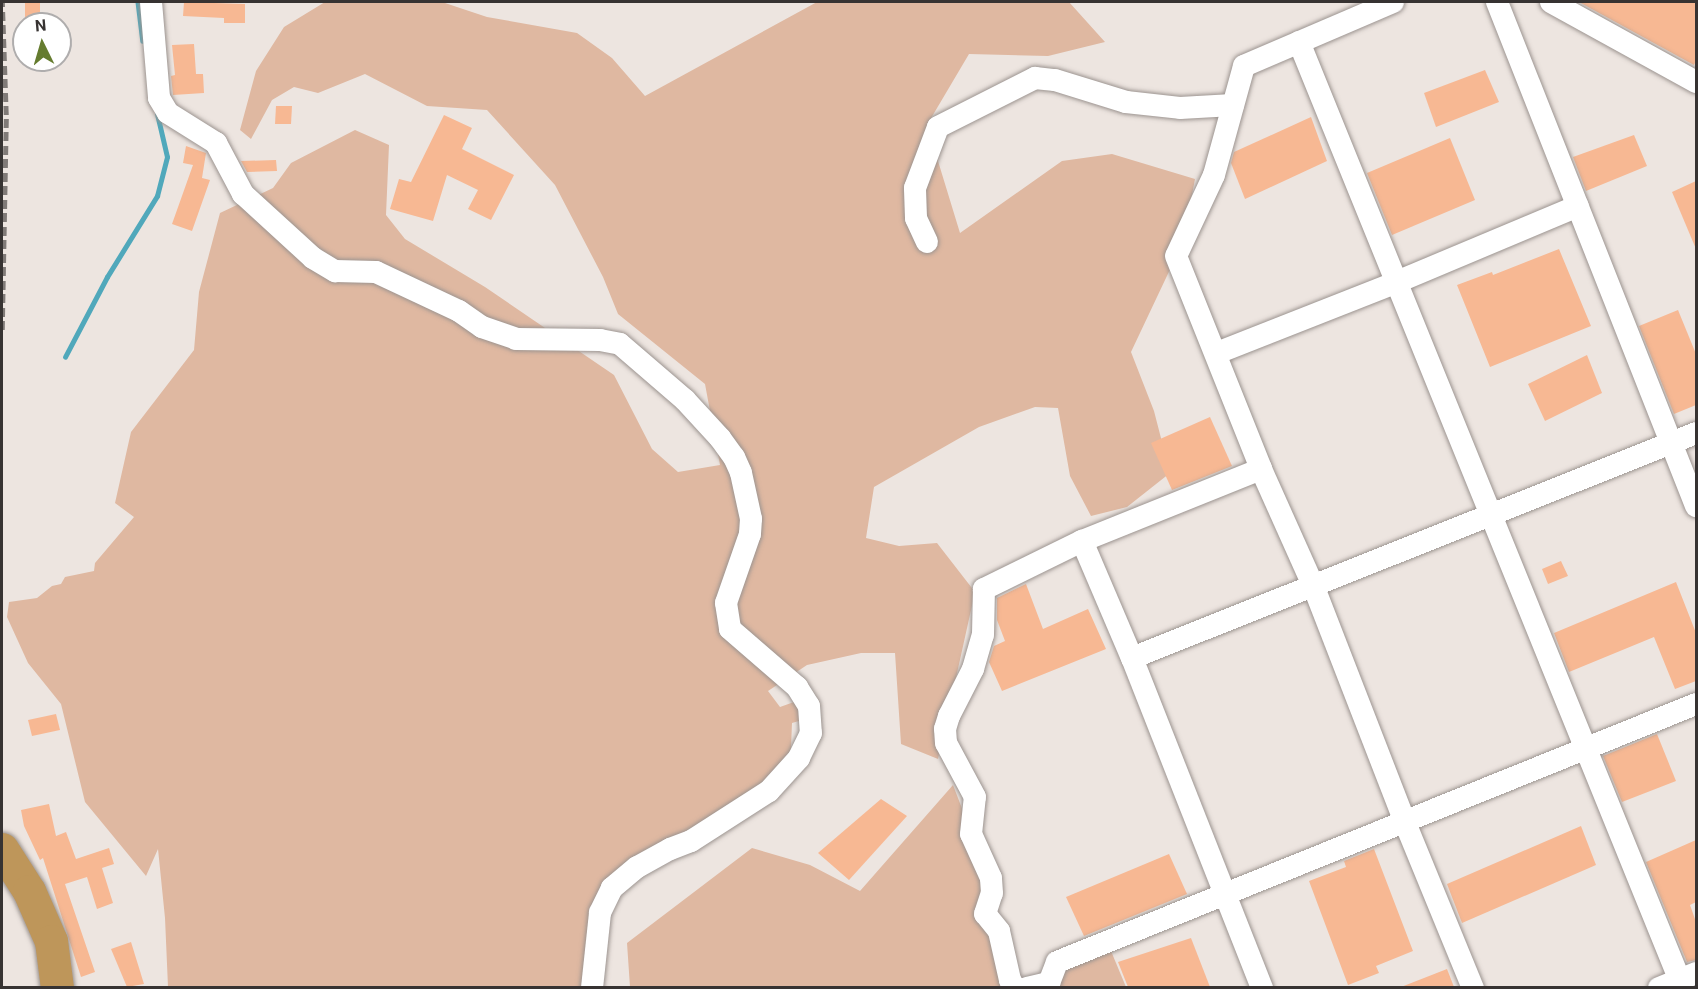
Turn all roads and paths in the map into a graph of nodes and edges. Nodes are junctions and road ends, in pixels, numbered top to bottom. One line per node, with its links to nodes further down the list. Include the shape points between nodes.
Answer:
1 (151, 2): 27 (street, via 159,98 168,113 216,143 243,194 314,258 335,272 376,272 459,311 482,327 516,339 600,340 620,344 685,400 720,438 741,473 751,519 750,534 726,603 730,629 796,687 810,706 811,733 795,763 770,791 691,841 637,867 612,888 600,914)
2 (1393, 2): 5 (street)
3 (1497, 2): 8 (street)
4 (1551, 2): 6 (street)
5 (1299, 42): 7 (street, via 1244,66); 10 (street)
6 (1696, 82)
7 (1233, 105): 9 (street, via 1180,108 1126,102 1055,80 1035,78 938,127 915,188 916,218); 11 (street, via 1214,175 1176,256)
8 (1578, 206): 10 (street); 13 (street)
9 (927, 242)
10 (1397, 282): 11 (street); 16 (street)
11 (1217, 352): 14 (street)
12 (1696, 434): 13 (street)
13 (1671, 444): 15 (street); 16 (street)
14 (1261, 469): 17 (street); 18 (street)
15 (1696, 506)
16 (1489, 515): 18 (street); 21 (street)
17 (1082, 541): 19 (street); 28 (street, via 984,589 983,636 973,669 945,729 950,754 975,797 971,834 992,878 985,914 999,931 1010,980)
18 (1313, 585): 19 (street); 22 (street)
19 (1132, 658): 24 (street)
20 (1696, 704): 21 (street)
21 (1584, 748): 22 (street); 25 (street)
22 (1404, 820): 24 (street); 31 (street)
23 (2, 849): 26 (highway, via 29,891 51,941)
24 (1224, 895): 29 (street, via 1057,962 1049,983); 30 (street)
25 (1680, 982)
26 (57, 987)
27 (592, 987)
28 (1017, 987)
29 (1027, 987)
30 (1262, 987)
31 (1473, 987)

